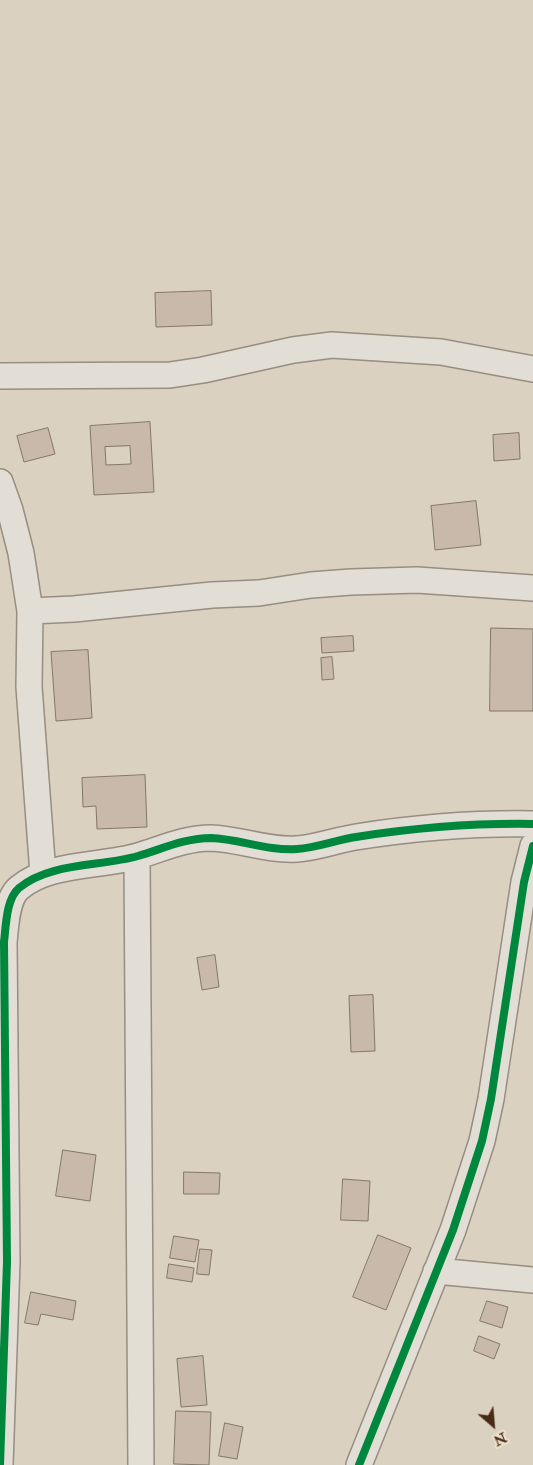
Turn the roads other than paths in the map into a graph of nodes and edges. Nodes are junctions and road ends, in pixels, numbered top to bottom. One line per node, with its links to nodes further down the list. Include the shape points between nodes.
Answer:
1 (533, 369): 2 (street, via 441,352 332,345 170,375)
2 (0, 376)
3 (0, 482): 5 (street, via 21,553)
4 (533, 588): 5 (street, via 416,580 351,582 259,593)
5 (30, 611): 9 (street, via 29,687)
6 (533, 824): 8 (street, via 462,826 376,835 283,850 228,839 200,838)
7 (533, 846): 11 (street, via 522,892 482,1141 453,1230)
8 (137, 856): 9 (street); 15 (street)
9 (43, 874): 10 (street)
10 (8, 887): 13 (street, via 11,900 4,942)
11 (436, 1270): 12 (street); 16 (street)
12 (533, 1280)
13 (3, 1298): 14 (street)
14 (0, 1465)
15 (141, 1465)
16 (359, 1465)

